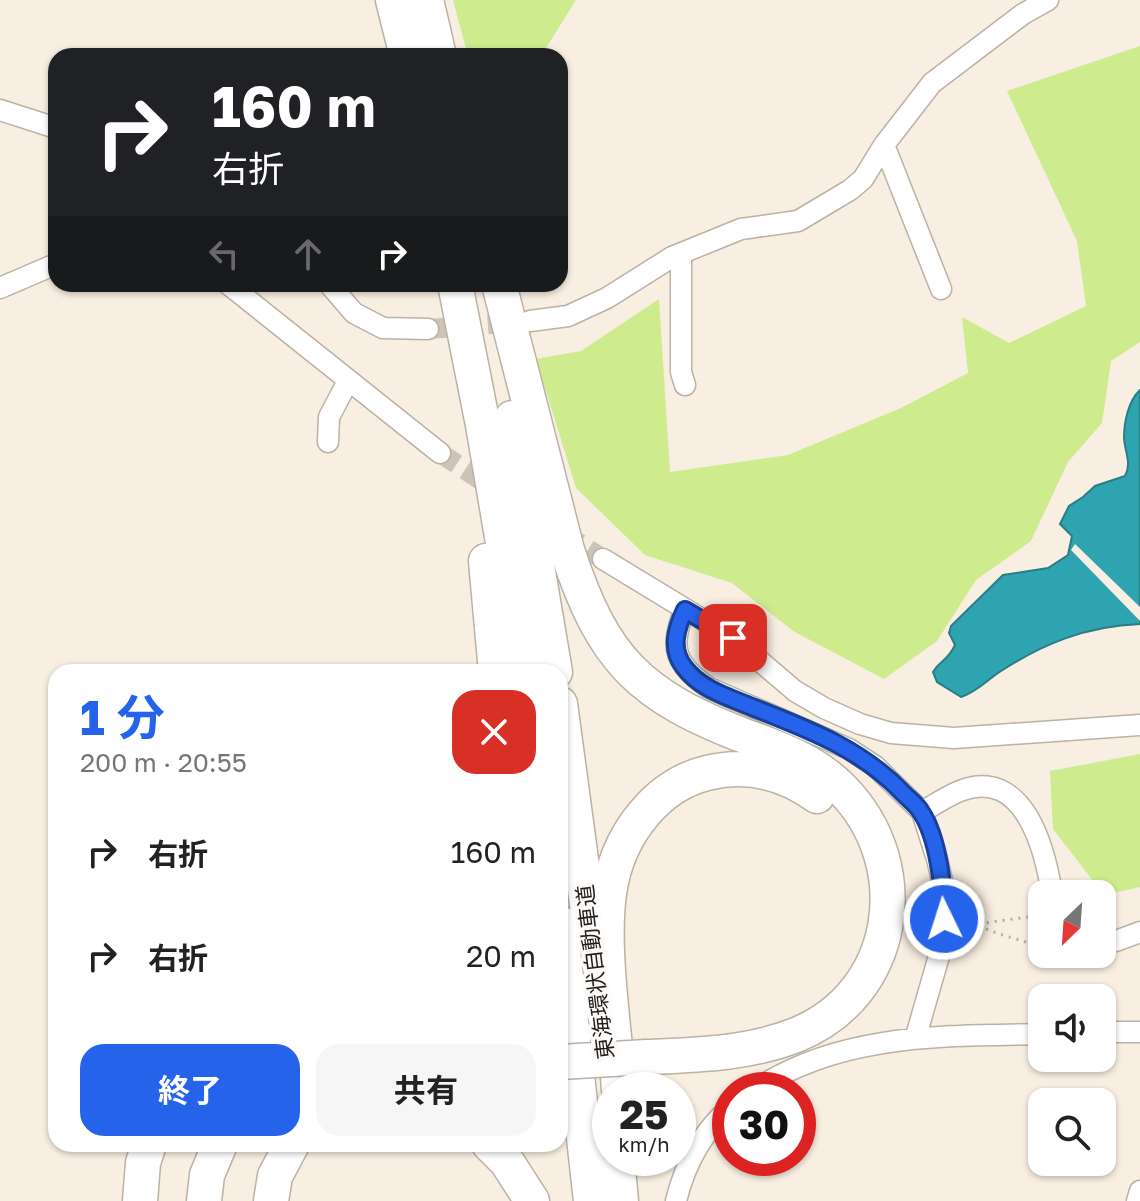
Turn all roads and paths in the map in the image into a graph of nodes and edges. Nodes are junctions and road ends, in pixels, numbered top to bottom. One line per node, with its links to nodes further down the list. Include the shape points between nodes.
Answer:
1 (393, 0): 4 (highway)
2 (426, 0): 5 (highway)
3 (1048, 0): 8 (street, via 932,83)
4 (405, 48)
5 (437, 48)
6 (0, 110): 7 (street)
7 (48, 125)
8 (884, 145): 9 (street, via 863,179 798,221 741,229); 12 (street)
9 (681, 254): 19 (street, via 568,316); 22 (street)
10 (48, 267): 11 (street)
11 (0, 288)
12 (941, 289)
13 (238, 292): 21 (street)
14 (336, 292): 20 (street, via 354,313 383,328)
15 (447, 292): 27 (highway, via 467,397)
16 (457, 292): 28 (highway)
17 (488, 292): 29 (highway)
18 (501, 292): 46 (highway, via 567,550 603,636 633,673 670,703 791,754 841,787 867,820 885,860 888,901 882,942 862,982 834,1013 798,1034 753,1049)
19 (530, 321)
20 (428, 329)
21 (348, 381): 23 (street, via 329,417); 24 (street)
22 (685, 385)
23 (328, 442)
24 (440, 453)
25 (603, 559): 26 (street)
26 (685, 610): 30 (street, via 733,638 795,691 860,724 891,733 954,738); 32 (street, via 675,641 677,656 696,679 849,749 875,766)
27 (495, 664)
28 (524, 664)
29 (554, 664)
30 (1140, 725)
31 (568, 761): 48 (highway, 東海環状自動車道)
32 (922, 812): 33 (street, via 979,787 1011,797 1036,828); 36 (street, via 944,889)
33 (1049, 880)
34 (1028, 917): 35 (path)
35 (978, 924): 36 (path); 39 (path, via 991,933)
36 (944, 926): 44 (street)
37 (1140, 932): 38 (street)
38 (1116, 941)
39 (1028, 942)
40 (568, 995): 65 (highway, 東海環状自動車道)
41 (1116, 1032): 42 (street)
42 (1140, 1032)
43 (1028, 1034): 44 (street)
44 (916, 1036): 50 (street, via 874,1043)
45 (568, 1043): 46 (highway)
46 (646, 1048): 47 (highway, bridge); 49 (highway, via 776,1020 816,999 857,947 865,917 864,865 833,810 798,783 744,768 700,775 657,799 627,838 608,909)
47 (568, 1061)
48 (607, 1072)
49 (618, 1072)
50 (789, 1072)
51 (712, 1127): 68 (street, via 701,1139)
52 (146, 1152): 60 (highway)
53 (191, 1152): 61 (highway)
54 (217, 1152): 62 (highway)
55 (288, 1152): 63 (highway, via 275,1176)
56 (496, 1152): 64 (highway)
57 (619, 1176): 66 (highway)
58 (627, 1176): 67 (highway)
59 (1140, 1191): 69 (street)
60 (140, 1201)
61 (181, 1201)
62 (204, 1201)
63 (271, 1201)
64 (532, 1201)
65 (591, 1201)
66 (621, 1201)
67 (629, 1201)
68 (676, 1201)
69 (1137, 1201)

